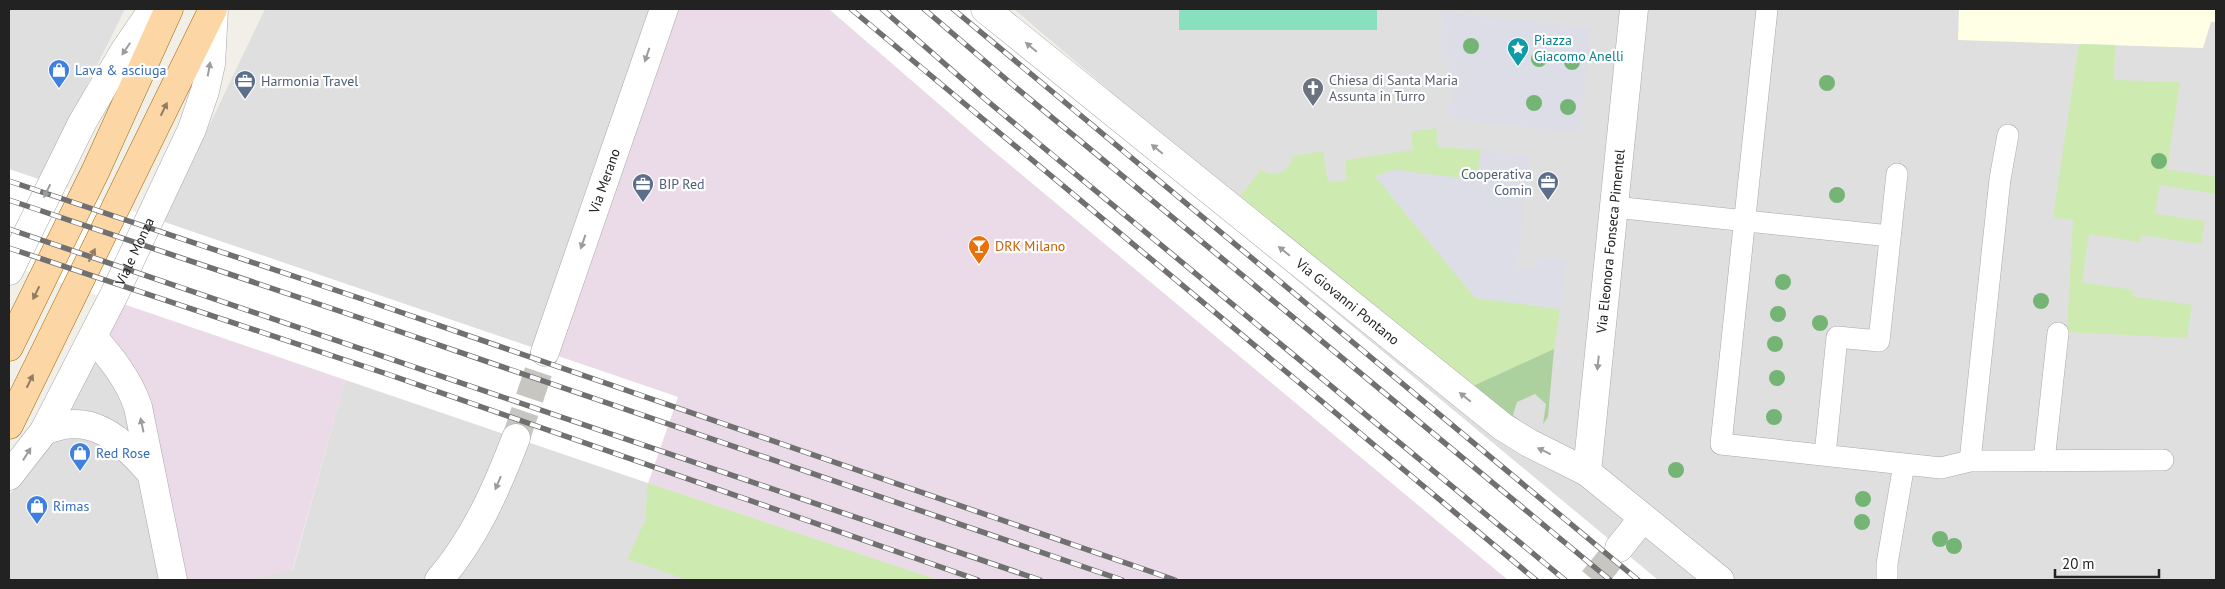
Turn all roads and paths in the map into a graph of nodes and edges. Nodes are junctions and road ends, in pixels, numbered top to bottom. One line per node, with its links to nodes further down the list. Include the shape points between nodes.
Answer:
1 (153, 9): 13 (street, one-way to 13, via 77,132)
2 (169, 9): 16 (main road, one-way to 16, via 96,170)
3 (214, 9): 15 (street, Viale Monza, one-way to 3, via 197,117 211,64); 18 (main road, Viale Monza, one-way to 3)
4 (664, 9): 17 (street, Via Merano, one-way to 17)
5 (985, 9): 26 (street, Via Giovanni Pontano, one-way to 5, via 1528,444 1503,427)
6 (1634, 9): 10 (street, Via Eleonora Fonseca Pimentel)
7 (1766, 9): 11 (lane)
8 (2008, 135): 22 (lane, via 2000,179)
9 (1897, 174): 12 (lane)
10 (1614, 207): 11 (lane); 26 (street, Via Eleonora Fonseca Pimentel, one-way to 26)
11 (1744, 221): 12 (lane); 21 (lane, via 1721,444)
12 (1890, 236): 21 (lane, via 1879,341 1837,337)
13 (9, 271)
14 (2058, 333): 24 (lane)
15 (93, 337): 19 (street, Viale Monza); 27 (street, one-way to 15, via 134,394)
16 (9, 347)
17 (545, 352)
18 (9, 425)
19 (44, 431): 27 (street, via 67,424 84,424 103,430 123,444); 28 (street, Viale Monza, one-way to 19)
20 (516, 438): 32 (street, one-way to 32, via 484,516)
21 (1825, 455): 25 (lane)
22 (1970, 460): 24 (lane); 25 (lane, via 1941,468)
23 (2163, 460): 24 (lane)
24 (2044, 461)
25 (1904, 464): 34 (lane)
26 (1587, 472): 29 (street, Via Giovanni Pontano)
27 (151, 473): 31 (street)
28 (9, 476)
29 (1642, 518): 30 (street); 33 (street, Via Giovanni Pontano)
30 (1619, 548)
31 (173, 580)
32 (439, 580)
33 (1720, 580)
34 (1887, 580)

